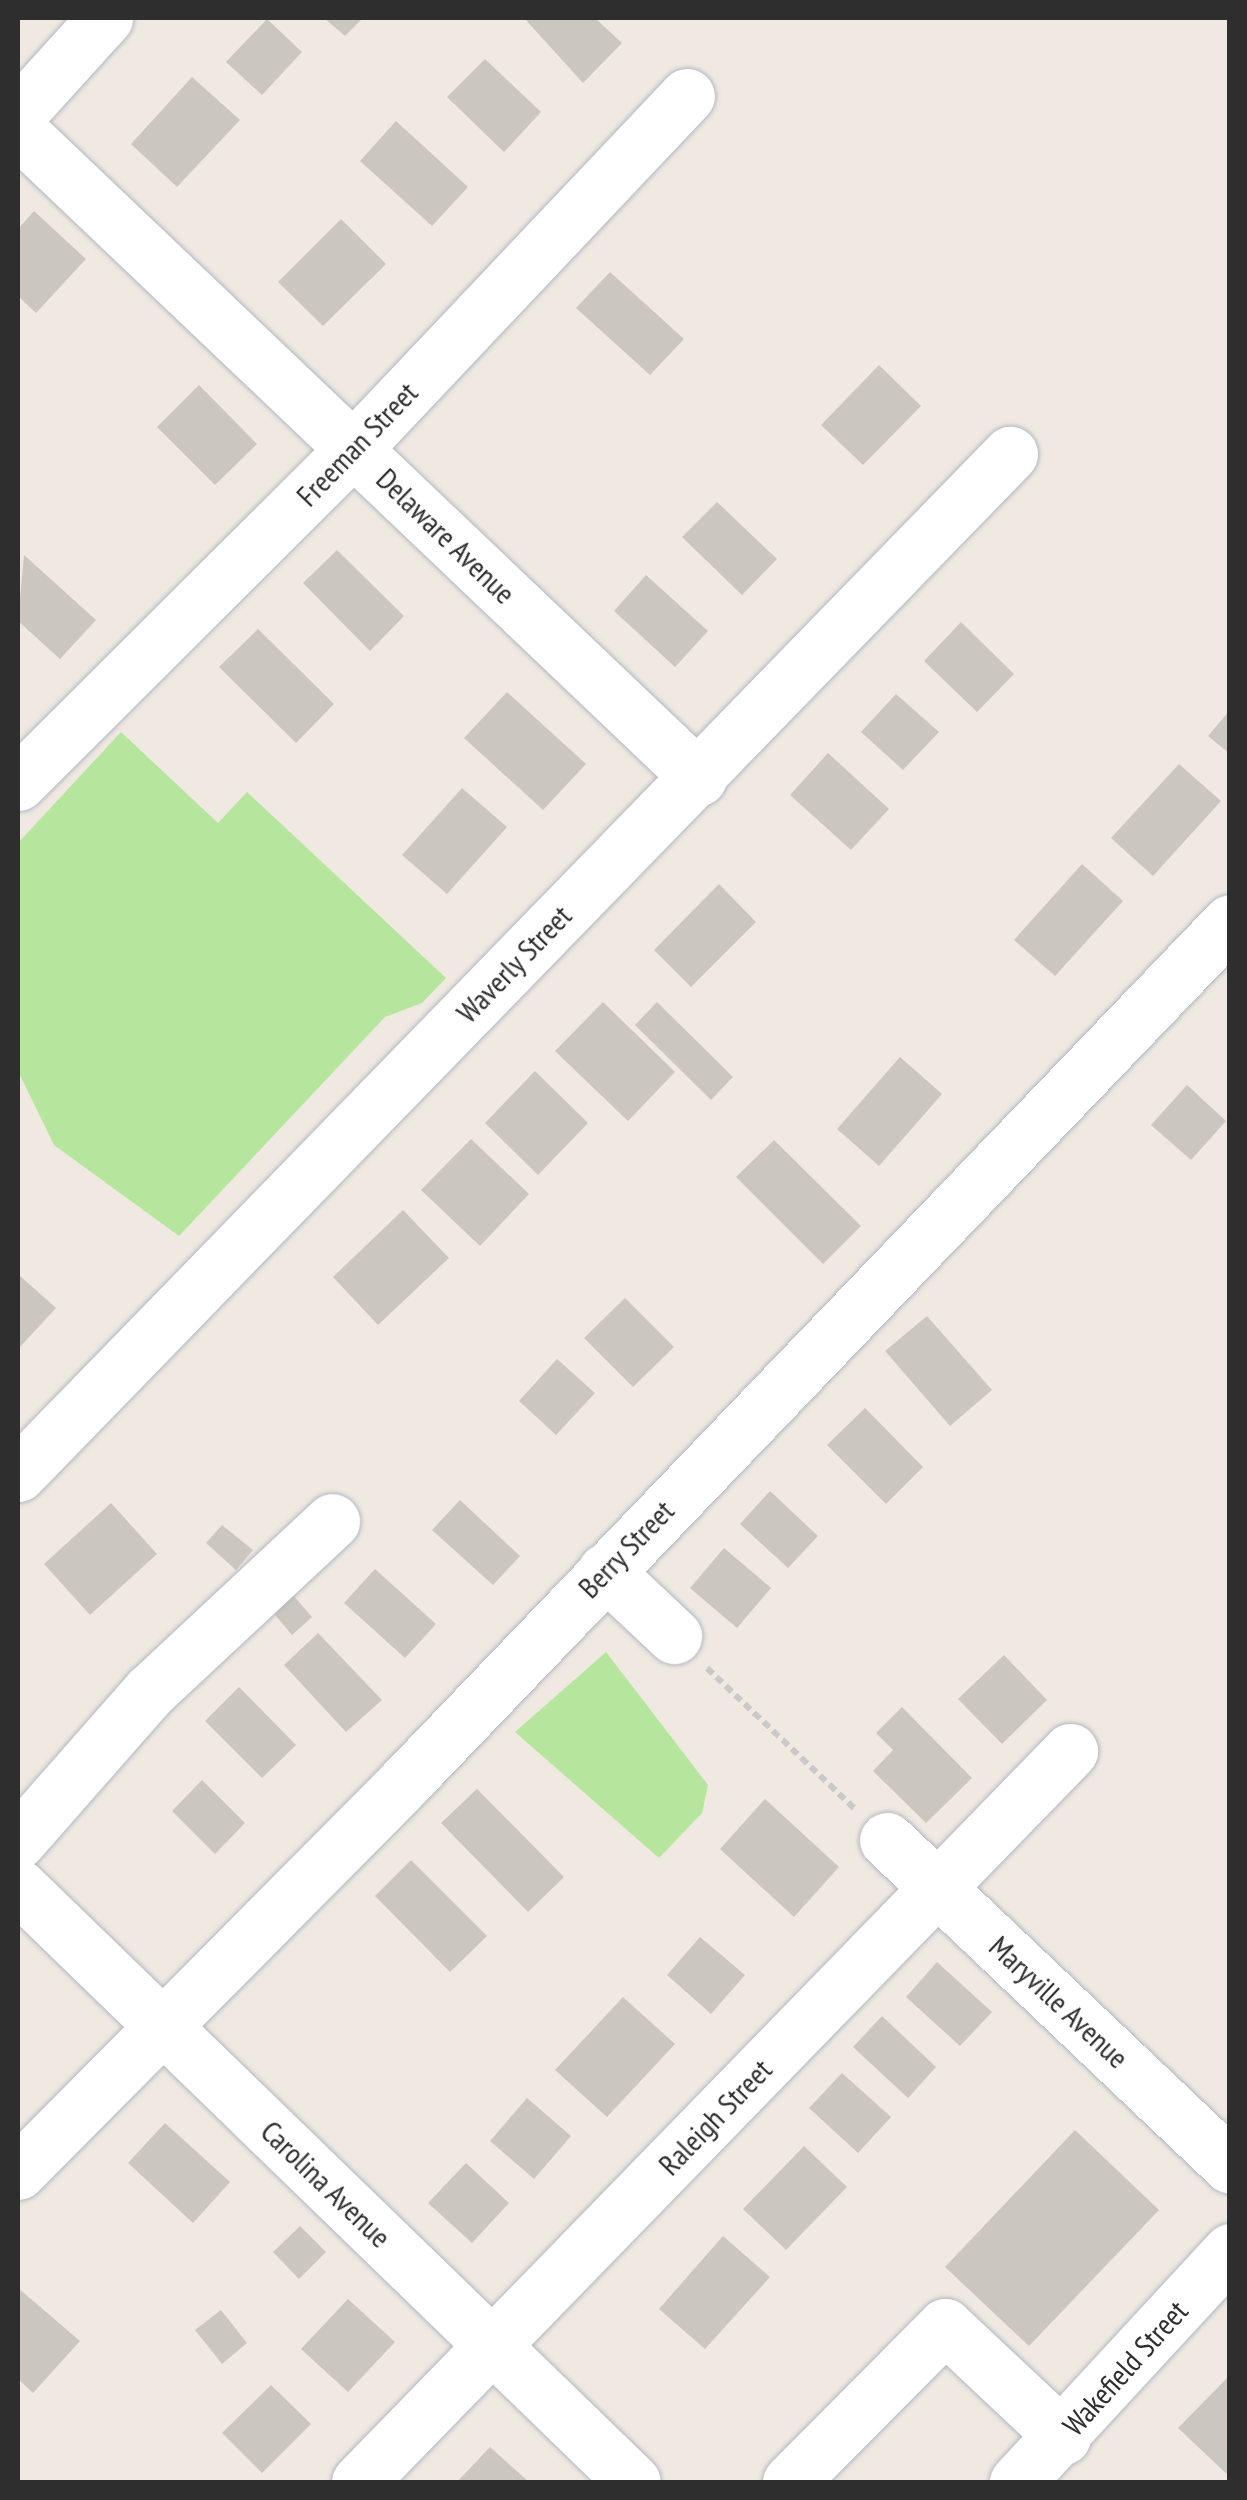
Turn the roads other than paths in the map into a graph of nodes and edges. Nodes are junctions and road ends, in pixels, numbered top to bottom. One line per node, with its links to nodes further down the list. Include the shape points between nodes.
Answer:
1 (105, 18): 3 (street)
2 (688, 96): 5 (street, Freeman Street)
3 (18, 114)
4 (18, 130): 5 (street, Delaware Avenue)
5 (353, 450): 7 (street, Delaware Avenue); 8 (street, Freeman Street)
6 (1010, 454): 7 (street, Waverly Street)
7 (699, 778): 10 (street, Waverly Street)
8 (18, 783)
9 (1230, 922): 12 (street, Berry Street)
10 (18, 1474)
11 (332, 1521): 15 (street, via 150,1691)
12 (605, 1571): 13 (street); 19 (street, Berry Street)
13 (674, 1636)
14 (1070, 1750): 18 (street, Raleigh Street)
15 (18, 1840)
16 (887, 1840): 18 (street, Maryville Avenue)
17 (18, 1886): 19 (street, Carolina Avenue)
18 (935, 1886): 20 (street, Maryville Avenue); 23 (street, Raleigh Street)
19 (162, 2025): 21 (street, Berry Street); 23 (street, Carolina Avenue)
20 (1230, 2166)
21 (18, 2172)
22 (1230, 2251): 24 (street, Wakefield Street)
23 (492, 2344): 25 (street, Raleigh Street); 26 (street, Carolina Avenue)
24 (1063, 2437): 27 (street, via 944,2326); 28 (street, Wakefield Street)
25 (359, 2482)
26 (633, 2482)
27 (790, 2482)
28 (1018, 2482)

